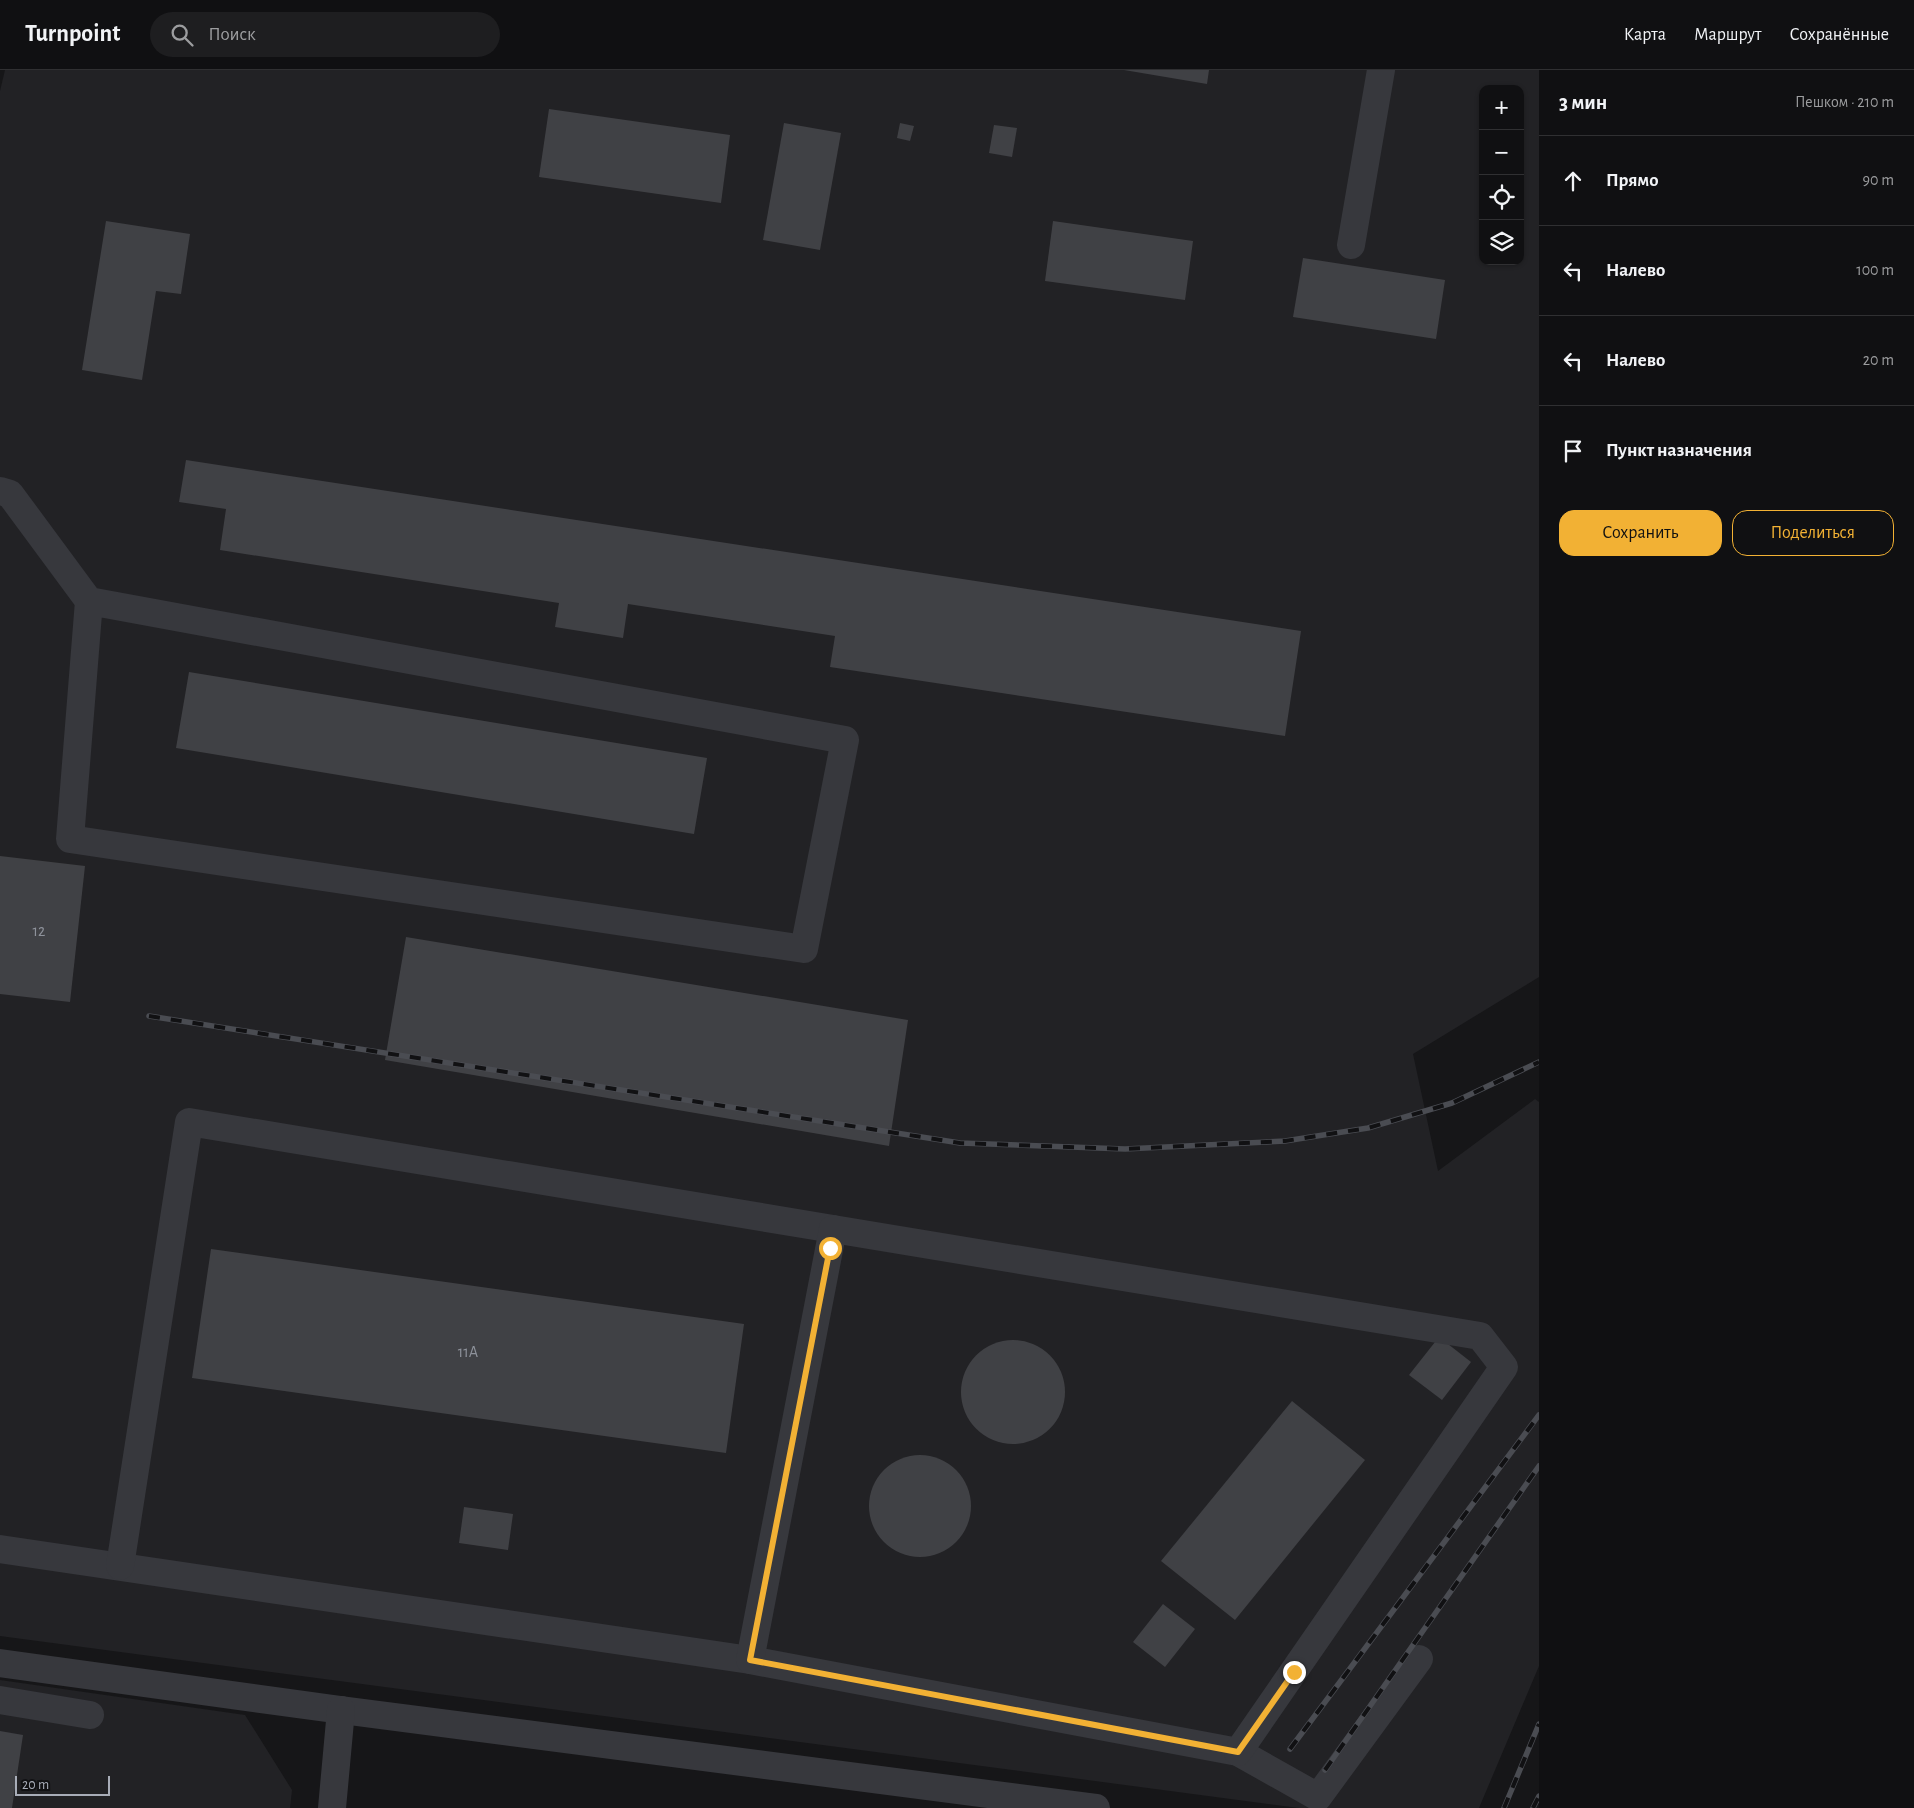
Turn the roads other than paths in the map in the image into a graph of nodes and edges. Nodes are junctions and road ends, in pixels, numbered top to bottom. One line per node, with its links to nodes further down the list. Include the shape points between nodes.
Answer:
1 (1381, 70): 2 (lane)
2 (1351, 245)
3 (0, 491): 4 (lane, via 10,494)
4 (89, 601): 4 (lane, via 70,839 804,949 845,740)
5 (833, 1228): 7 (lane, via 189,1122); 8 (lane); 14 (lane, via 1480,1336 1504,1367)
6 (0, 1550): 7 (lane)
7 (120, 1566): 8 (lane)
8 (750, 1660): 14 (lane)
9 (1419, 1660): 14 (lane, via 1318,1797)
10 (0, 1663): 12 (lane)
11 (0, 1700): 13 (lane)
12 (341, 1710): 15 (lane); 16 (lane)
13 (90, 1715)
14 (1238, 1752)
15 (332, 1808)
16 (1096, 1808)

